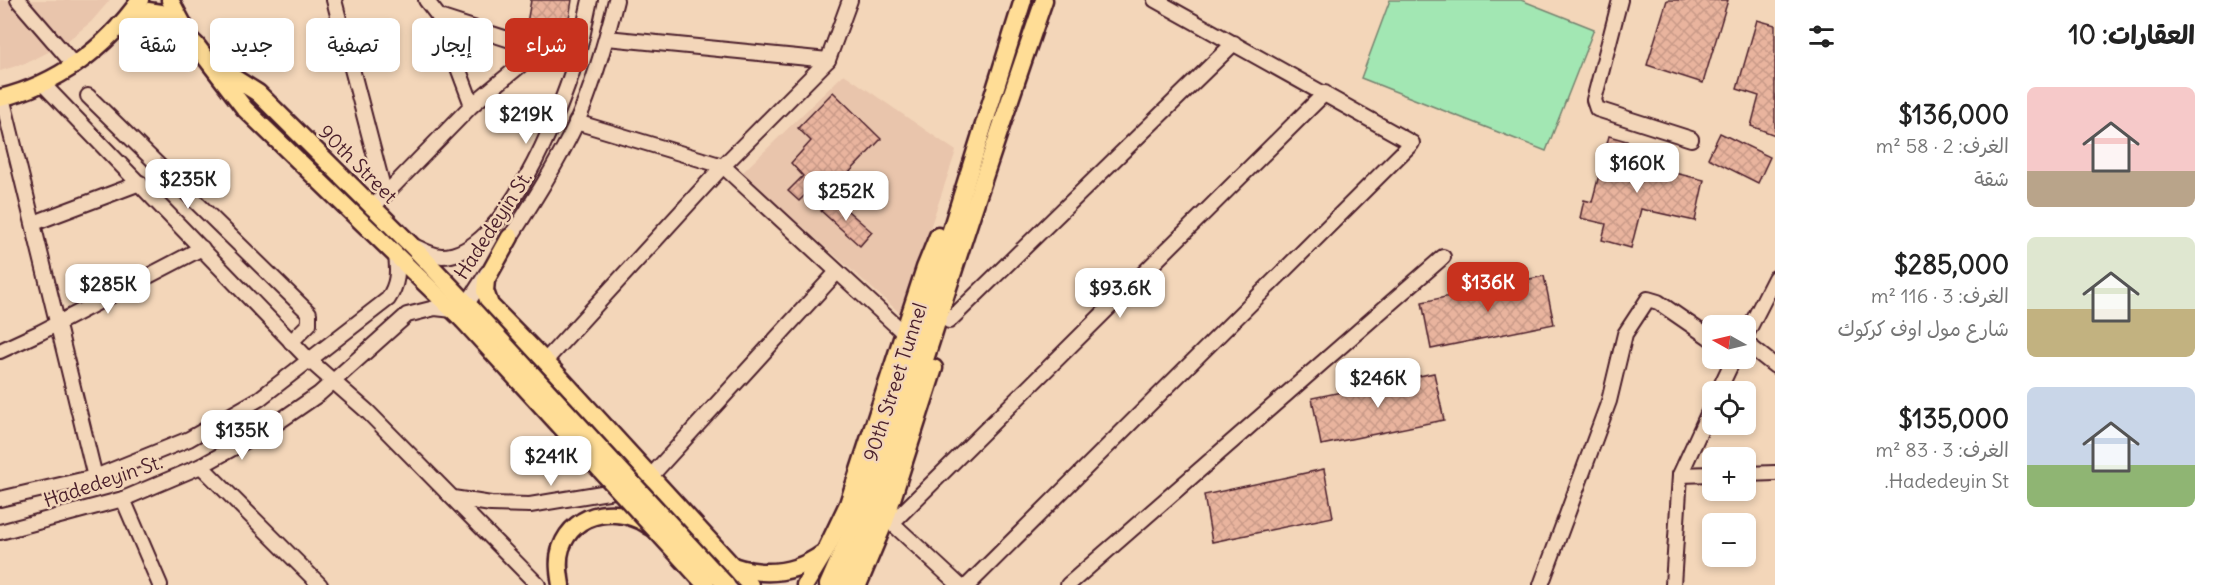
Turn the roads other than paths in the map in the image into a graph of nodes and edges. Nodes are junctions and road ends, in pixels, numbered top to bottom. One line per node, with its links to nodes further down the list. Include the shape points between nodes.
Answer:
1 (18, 0): 25 (street)
2 (140, 0): 14 (main road)
3 (170, 0): 23 (main road, 90th Street)
4 (334, 0): 39 (street)
5 (426, 0): 13 (street)
6 (590, 0): 17 (street, Hadedeyin St.)
7 (616, 0): 19 (street, Hadedeyin St.)
8 (850, 0): 24 (street)
9 (1023, 0): 37 (main road)
10 (1044, 0): 38 (main road)
11 (1155, 0): 21 (street)
12 (1620, 0): 34 (street, via 1594,100 1597,109)
13 (439, 17): 20 (street); 32 (street)
14 (126, 18)
15 (130, 18): 16 (main road, 90th Street, via 155,12)
16 (167, 18)
17 (586, 18)
18 (119, 27): 25 (main road)
19 (607, 38): 24 (street); 33 (street, Hadedeyin St.)
20 (505, 39)
21 (1234, 43): 29 (street); 51 (street)
22 (198, 48): 23 (main road, 90th Street)
23 (201, 51): 40 (main road, 90th Street, via 220,69 258,93); 45 (main road, 90th Street, via 245,108)
24 (828, 60): 35 (street)
25 (75, 66): 28 (main road)
26 (512, 72): 32 (street)
27 (572, 72): 43 (street, Hadedeyin St., via 541,150 518,193 490,230 455,254 443,256)
28 (42, 83): 31 (main road); 36 (street)
29 (1325, 93): 73 (street); 90 (street, via 1413,143)
30 (88, 96): 55 (street, via 309,313 309,324)
31 (1, 98): 41 (street)
32 (472, 105): 39 (street)
33 (576, 122): 35 (street); 42 (street, Hadedeyin St., via 536,200)
34 (1691, 139)
35 (723, 166): 47 (street); 59 (street)
36 (140, 183): 41 (street); 44 (street)
37 (962, 190): 54 (main road, via 933,248); 86 (main road, 90th Street Tunnel, via 891,422 860,512)
38 (979, 190): 51 (main road, via 967,263); 87 (main road, 90th Street Tunnel, via 889,469)
39 (385, 195): 40 (street)
40 (372, 208): 43 (main road, 90th Street)
41 (34, 223): 52 (street)
42 (510, 237): 49 (street, Hadedeyin St.); 59 (main road, via 486,280 485,291 490,305)
43 (411, 245): 49 (main road, 90th Street)
44 (202, 248): 52 (street); 55 (street)
45 (396, 255): 49 (main road, 90th Street); 58 (street, Hadedeyin St., via 398,274 388,299)
46 (1443, 257): 91 (street)
47 (837, 272): 54 (street); 68 (street)
48 (1775, 278): 50 (street)
49 (464, 311): 61 (street, Hadedeyin St., via 435,308 407,315); 75 (main road, bridge); 83 (main road, bridge)
50 (1756, 315)
51 (949, 321): 73 (main road)
52 (58, 323): 56 (street); 69 (street)
53 (1702, 332): 92 (street, via 1648,299 1625,334 1609,400)
54 (904, 333): 76 (main road, via 857,479)
55 (291, 342): 58 (street)
56 (0, 351)
57 (1756, 351): 60 (street)
58 (309, 360): 61 (street); 69 (street, Hadedeyin St., via 259,399 189,439)
59 (545, 361): 68 (main road)
60 (1775, 366)
61 (333, 382): 63 (street, Hadedeyin St., via 271,428); 71 (street)
62 (1702, 427): 67 (street)
63 (201, 466): 70 (street, Hadedeyin St.); 79 (street)
64 (1775, 473): 66 (street)
65 (1702, 474): 67 (street)
66 (1756, 474)
67 (1680, 475): 93 (street)
68 (651, 476): 71 (street, via 622,490 549,503 501,505); 77 (main road)
69 (95, 477): 72 (street, Hadedeyin St.)
70 (123, 498): 74 (street, Hadedeyin St.); 78 (street)
71 (453, 498): 80 (street)
72 (0, 499)
73 (889, 522): 88 (main road); 89 (street)
74 (0, 532)
75 (658, 533): 81 (main road, bridge, via 645,523 621,515 598,514 585,519 571,530 561,548); 82 (main road, bridge)
76 (825, 552): 77 (main road, via 804,565 781,572 757,573); 85 (main road)
77 (733, 566): 84 (main road)
78 (160, 585)
79 (320, 585)
80 (538, 585)
81 (561, 585)
82 (706, 585)
83 (726, 585)
84 (750, 585)
85 (805, 585)
86 (828, 585)
87 (844, 585)
88 (858, 585)
89 (959, 585)
90 (968, 585)
91 (1068, 585)
92 (1541, 585)
93 (1672, 585)

